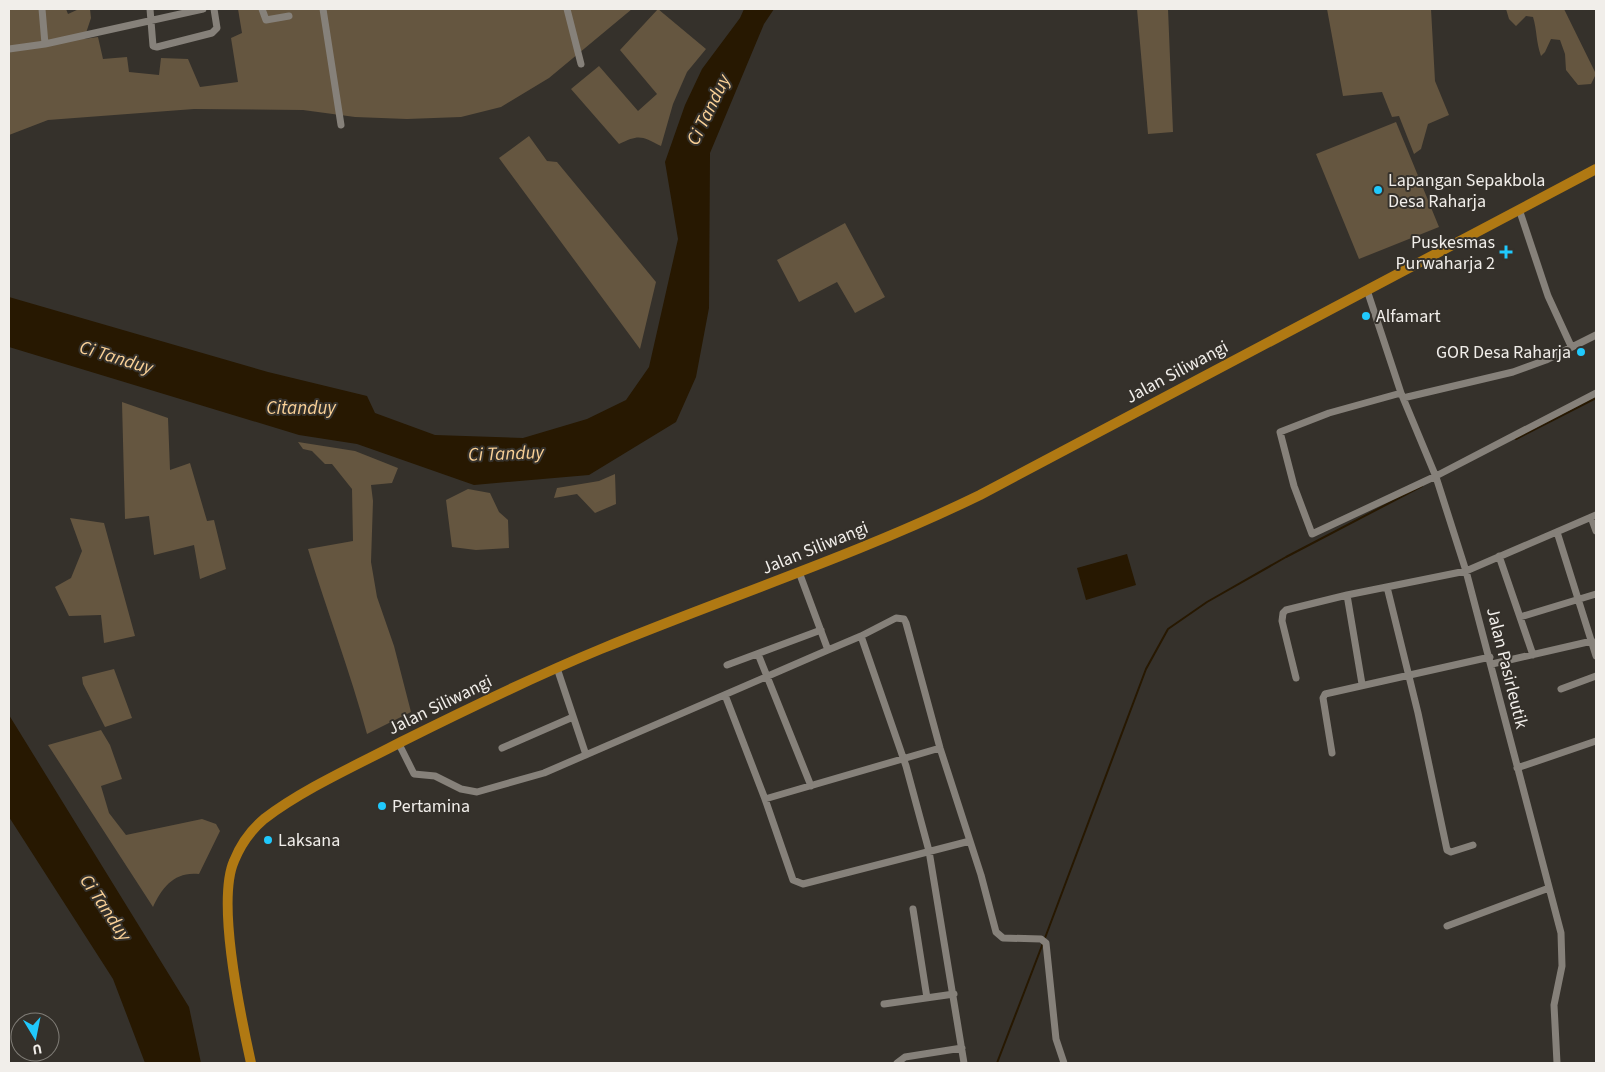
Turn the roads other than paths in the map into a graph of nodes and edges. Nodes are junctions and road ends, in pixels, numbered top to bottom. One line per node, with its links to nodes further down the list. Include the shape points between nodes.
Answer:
1 (42, 9): 10 (street)
2 (150, 9): 9 (street)
3 (203, 9): 9 (street)
4 (214, 9): 9 (street, via 217,28 212,33 157,47 153,46)
5 (262, 9): 8 (street, via 266,20)
6 (323, 9): 13 (street)
7 (567, 9): 12 (street)
8 (289, 16)
9 (152, 20): 10 (street)
10 (45, 44): 11 (street)
11 (9, 49)
12 (581, 64)
13 (341, 125)
14 (1596, 169): 15 (highway, Jalan Siliwangi)
15 (1518, 209): 16 (highway, Jalan Siliwangi); 18 (street, via 1548,296)
16 (1367, 290): 20 (street, Jalan Pasirleutik); 27 (highway, Jalan Siliwangi, via 980,495 924,522)
17 (1596, 335): 18 (street)
18 (1571, 346): 20 (street, via 1546,360 1513,372)
19 (1596, 393): 21 (street)
20 (1402, 395): 21 (street, Jalan Pasirleutik); 21 (street, via 1329,413 1280,432 1294,486 1312,534)
21 (1437, 479): 26 (street, Jalan Pasirleutik)
22 (1594, 516): 23 (street); 24 (street)
23 (1596, 531)
24 (1557, 532): 25 (street); 31 (street)
25 (1499, 556): 26 (street); 32 (street)
26 (1466, 571): 28 (street); 40 (street, Jalan Pasirleutik)
27 (799, 572): 33 (street); 42 (highway, Jalan Siliwangi)
28 (1388, 587): 30 (street); 43 (street)
29 (1596, 594): 31 (street)
30 (1347, 595): 46 (street, via 1283,613 1282,621); 47 (street)
31 (1579, 599): 32 (street); 35 (street)
32 (1520, 617): 38 (street)
33 (821, 630): 36 (street); 37 (street)
34 (861, 636): 36 (street); 54 (street, via 896,618 904,619); 57 (street)
35 (1592, 641): 38 (street); 39 (street)
36 (828, 650): 45 (street)
37 (758, 654): 41 (street); 45 (street)
38 (1533, 655): 40 (street)
39 (1596, 656)
40 (1491, 661): 43 (street); 58 (street, Jalan Pasirleutik)
41 (726, 665)
42 (558, 668): 50 (street); 52 (highway, Jalan Siliwangi)
43 (1409, 674): 47 (street); 62 (street, via 1447,850 1451,852)
44 (1596, 676): 48 (street)
45 (768, 677): 49 (street); 59 (street)
46 (1296, 678)
47 (1362, 684): 55 (street, via 1323,696)
48 (1561, 689)
49 (725, 694): 56 (street); 60 (street)
50 (573, 717): 53 (street); 56 (street)
51 (1596, 741): 58 (street)
52 (399, 744): 56 (street, via 414,774 435,776 470,792 544,773); 71 (highway, Jalan Siliwangi, via 298,797 264,820 249,835 233,862 228,884 228,923)
53 (502, 748)
54 (940, 748): 57 (street); 61 (street)
55 (1332, 753)
56 (586, 755)
57 (904, 760): 59 (street); 63 (street)
58 (1516, 768): 64 (street, Jalan Pasirleutik)
59 (811, 786): 60 (street)
60 (765, 799): 63 (street, via 797,884)
61 (970, 841): 63 (street); 74 (street, via 998,936 1044,941 1056,1039)
62 (1473, 845)
63 (929, 851): 67 (street)
64 (1549, 888): 66 (street); 75 (street, Jalan Pasirleutik, via 1564,952 1554,1005)
65 (913, 909): 68 (street)
66 (1446, 926)
67 (954, 994): 68 (street); 70 (street)
68 (927, 998): 69 (street)
69 (884, 1004)
70 (962, 1048): 72 (street, via 905,1057); 73 (street)
71 (251, 1063)
72 (897, 1063)
73 (964, 1063)
74 (1064, 1063)
75 (1557, 1063)

